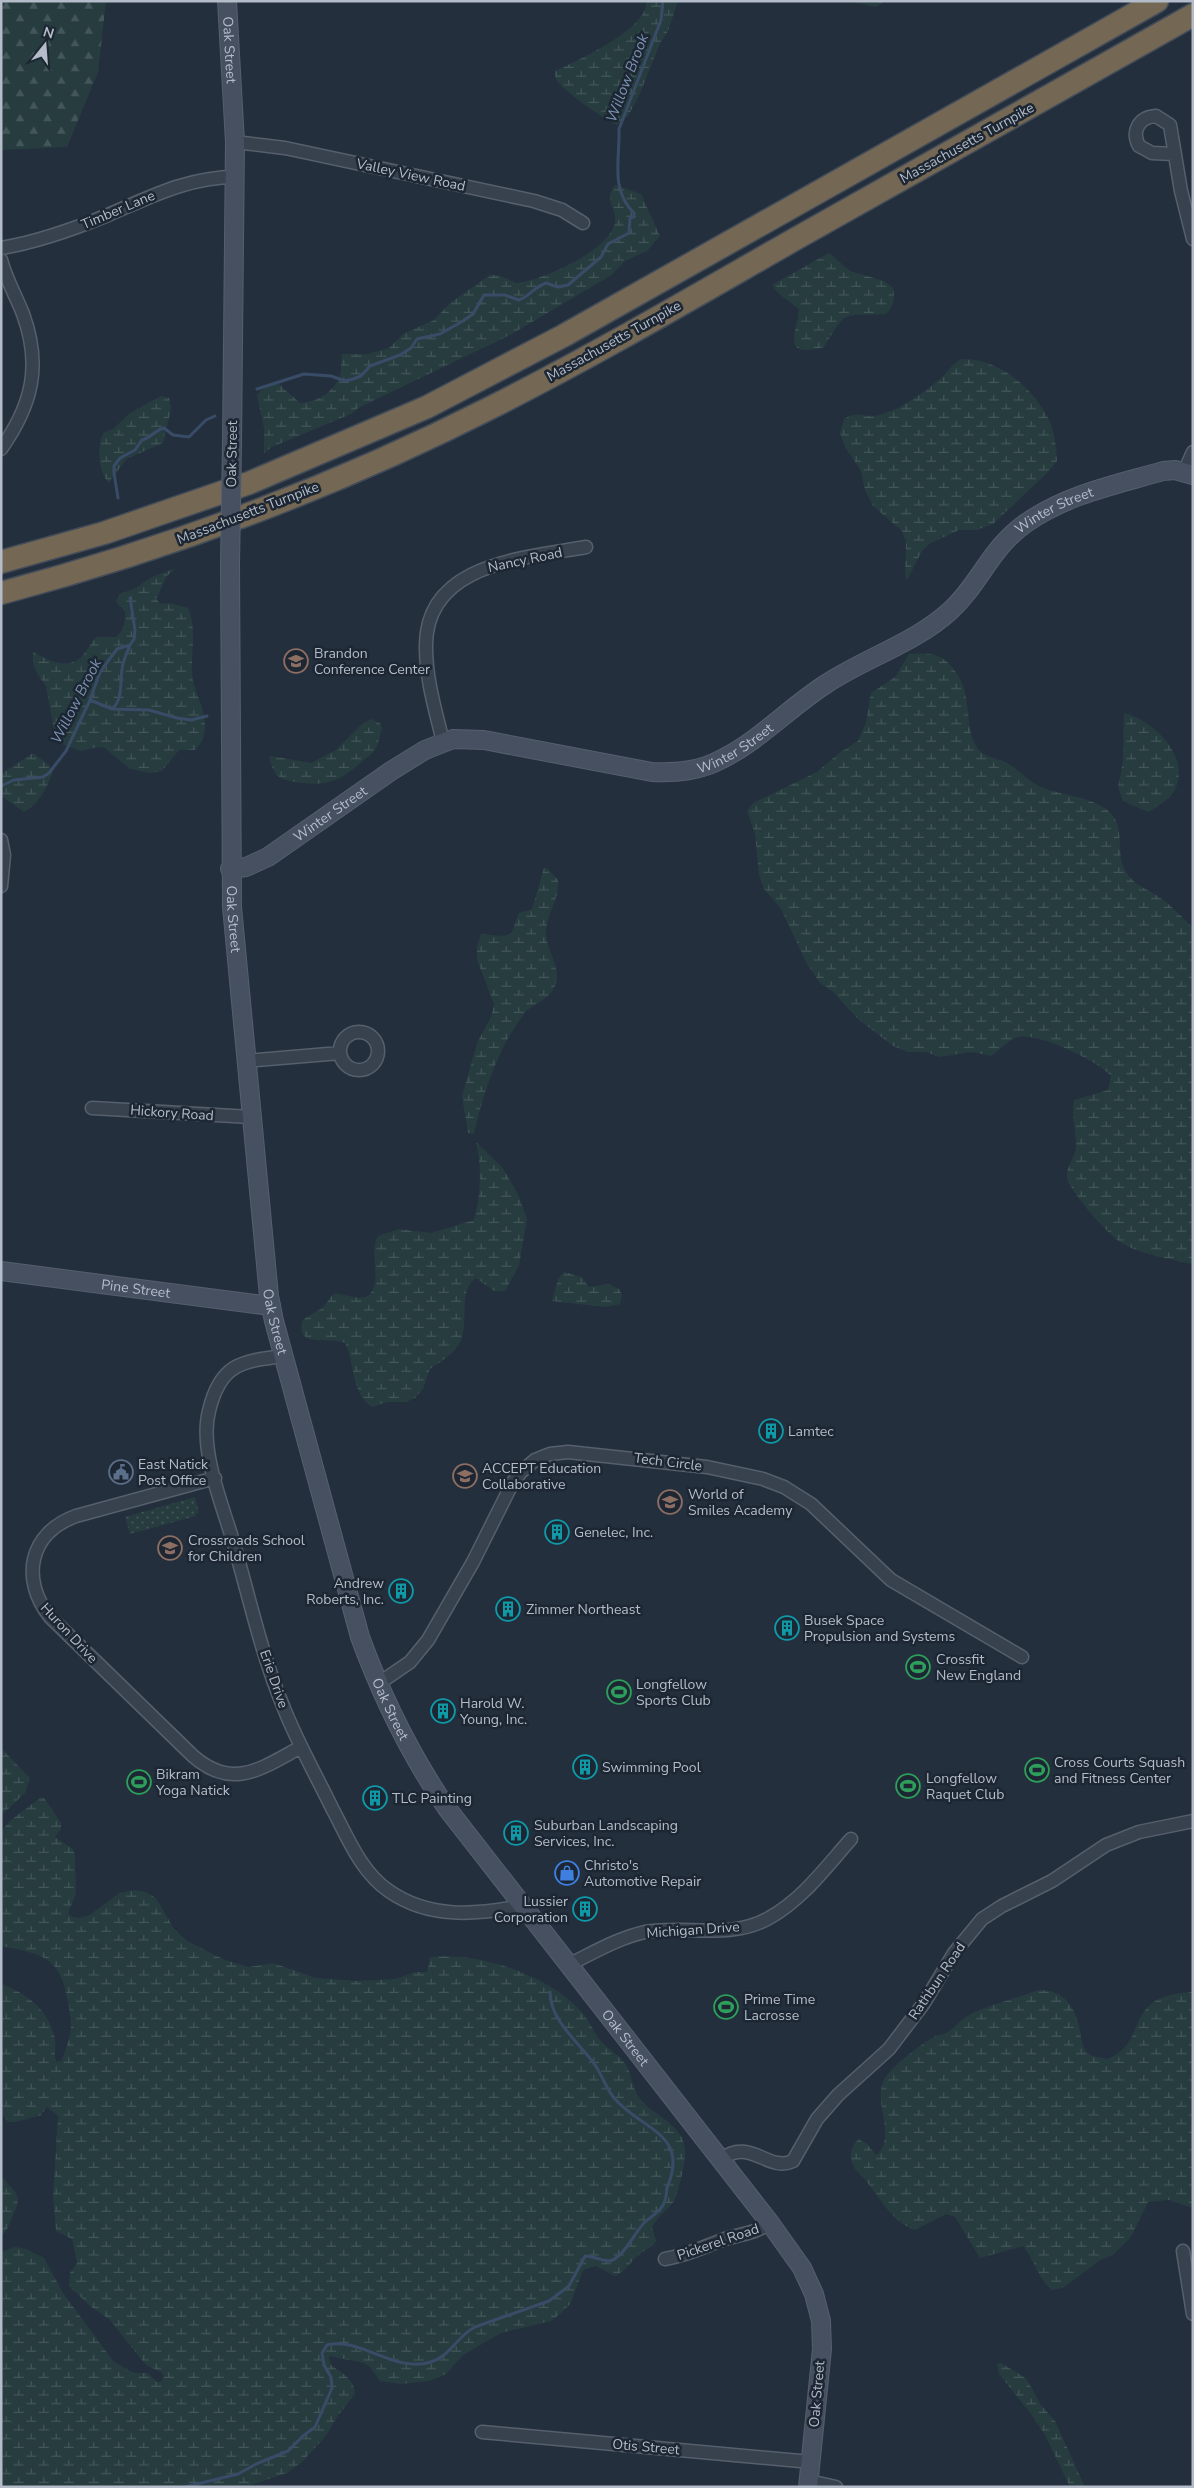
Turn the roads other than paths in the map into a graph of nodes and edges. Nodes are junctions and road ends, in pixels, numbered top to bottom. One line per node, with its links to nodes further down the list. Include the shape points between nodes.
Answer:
1 (227, 1): 4 (main road, Oak Street)
2 (1157, 1): 16 (highway, Massachusetts Turnpike, via 564,336 427,406 231,490 104,533)
3 (1193, 15): 17 (highway, Massachusetts Turnpike, via 613,343 467,420 353,472 235,519 98,566)
4 (235, 142): 6 (main road, Oak Street); 8 (street, Valley View Road, via 286,148 534,201 562,210)
5 (1174, 154): 7 (street)
6 (236, 177): 10 (street, Timber Lane, via 183,183 82,225); 20 (main road, Oak Street, bridge, via 230,565)
7 (1190, 212): 9 (street)
8 (583, 223)
9 (1193, 239)
10 (1, 248)
11 (1, 260): 12 (street, via 26,323 33,371 24,408)
12 (1, 449)
13 (1193, 452): 14 (street)
14 (1188, 474): 18 (main road, Winter Street, via 1163,471 1082,494 1052,507 1024,524 1001,544 948,613 826,683 740,749 708,765 678,773 652,772 484,740 463,738)
15 (586, 547): 18 (street, Nancy Road, via 487,567 459,581 440,602 432,616 426,646 428,672)
16 (1, 562)
17 (1, 593)
18 (443, 742): 20 (main road, Winter Street, via 392,771 275,853 251,866)
19 (1, 840): 21 (street, via 4,855)
20 (230, 868): 23 (main road, Oak Street)
21 (1, 886)
22 (340, 1053): 23 (street)
23 (245, 1061): 25 (main road, Oak Street)
24 (92, 1108): 25 (street, Hickory Road)
25 (251, 1117): 27 (main road, Oak Street)
26 (1, 1270): 27 (main road, Pine Street)
27 (271, 1306): 28 (main road, Oak Street)
28 (284, 1356): 29 (street, Erie Drive, via 238,1364 220,1384 210,1406 206,1427); 31 (main road, Oak Street, via 360,1637)
29 (215, 1478): 32 (street, Erie Drive, via 273,1681); 32 (street, Huron Drive, via 76,1516 55,1526 42,1542 33,1562 35,1593 50,1617 209,1768 225,1774 247,1774)
30 (1022, 1657): 31 (street, Tech Circle, via 891,1580 818,1510 779,1484 729,1471 568,1452 541,1457 521,1472 428,1640 410,1662)
31 (378, 1684): 35 (main road, Oak Street, via 433,1788)
32 (301, 1747): 35 (street, Erie Drive, via 356,1853 374,1878 389,1891 416,1905 446,1912 478,1914)
33 (1193, 1821): 37 (street, Rathbun Road, via 1140,1832 1106,1845 1052,1881 982,1919 954,1953 924,2002 889,2049 820,2115 793,2162 779,2162 740,2150)
34 (851, 1839): 36 (street, Michigan Drive, via 799,1896 768,1919 725,1931 645,1932)
35 (522, 1906): 36 (main road, Oak Street)
36 (568, 1966): 37 (main road, Oak Street)
37 (720, 2160): 38 (main road, Oak Street)
38 (770, 2223): 40 (street, Pickerel Road, via 755,2232 722,2240 688,2255); 43 (main road, Oak Street, via 802,2268 814,2294 821,2321 822,2349)
39 (1183, 2251): 41 (street)
40 (665, 2259)
41 (1193, 2314)
42 (482, 2432): 43 (street, Otis Street)
43 (811, 2462): 44 (main road, Oak Street)
44 (809, 2484): 45 (street)
45 (836, 2487)

